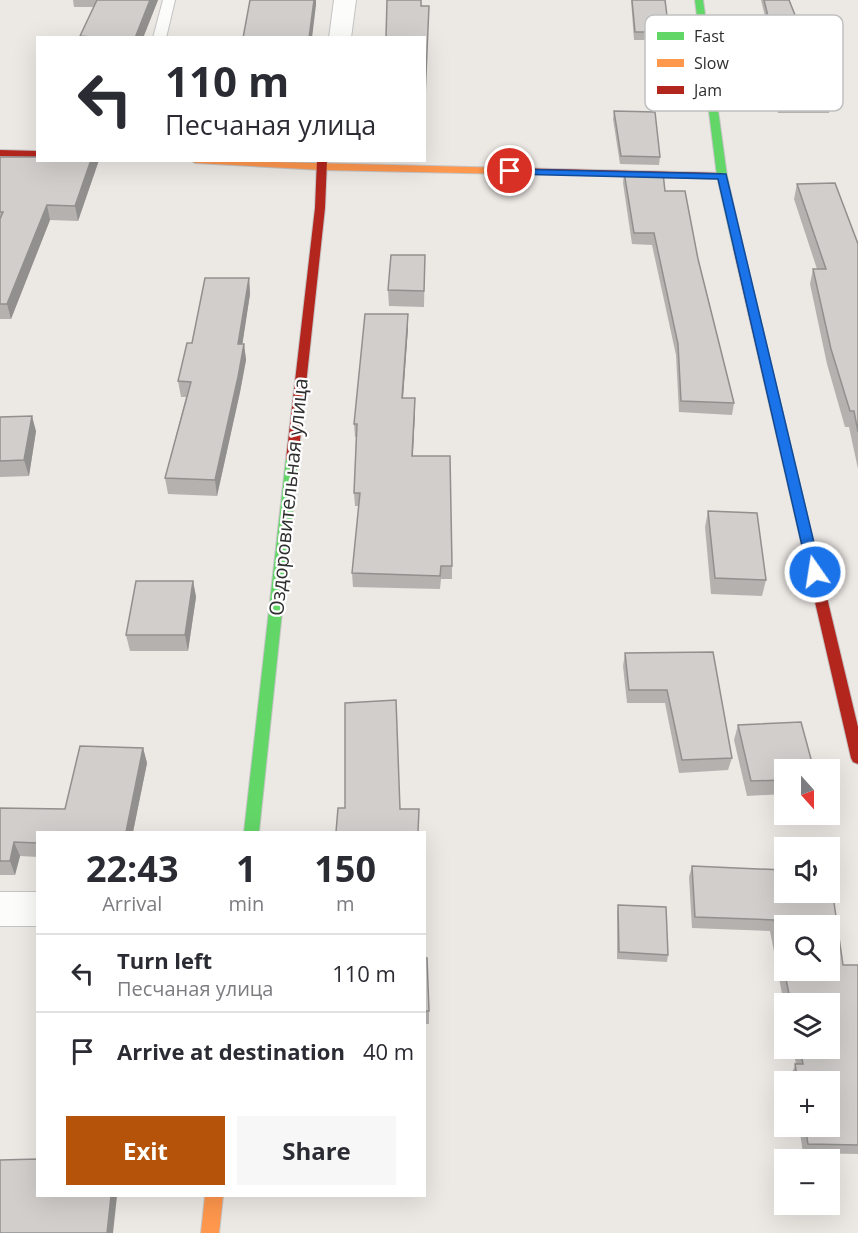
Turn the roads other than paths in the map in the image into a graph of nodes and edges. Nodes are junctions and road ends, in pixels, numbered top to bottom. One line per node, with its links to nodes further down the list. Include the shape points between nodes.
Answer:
1 (169, 0): 5 (lane)
2 (345, 0): 6 (street)
3 (699, 0): 4 (street)
4 (701, 15)
5 (160, 36)
6 (340, 36)
7 (714, 111): 12 (street)
8 (0, 153): 9 (street)
9 (36, 154)
10 (258, 162): 11 (street)
11 (322, 164): 12 (street); 14 (street, Оздоровительная улица)
12 (722, 176): 13 (street)
13 (858, 758)
14 (251, 831)
15 (0, 909): 16 (street)
16 (36, 909)
17 (214, 1197): 18 (street)
18 (210, 1233)

